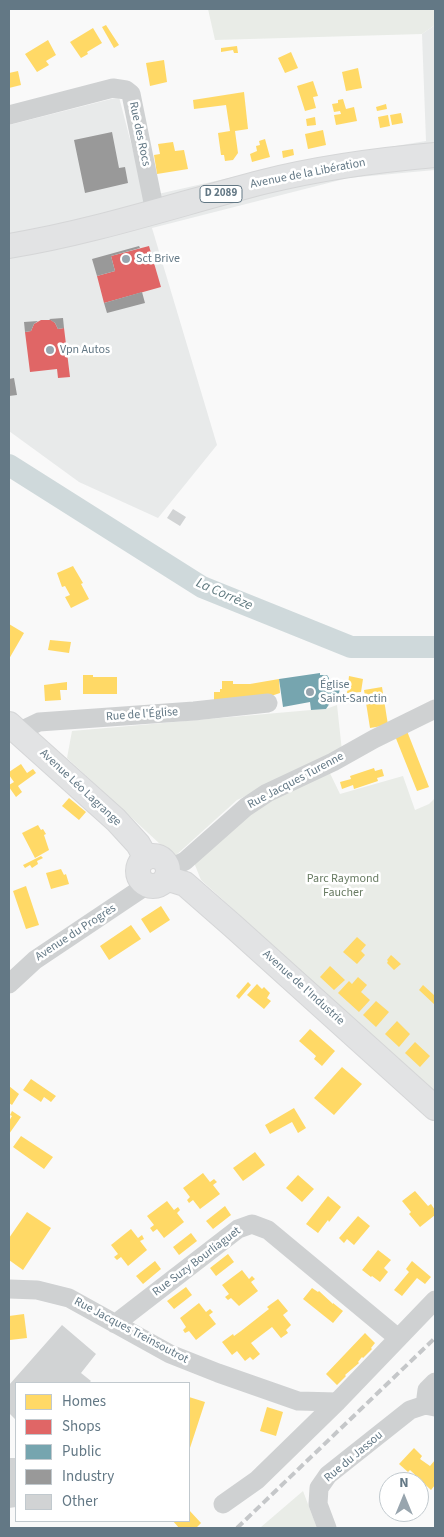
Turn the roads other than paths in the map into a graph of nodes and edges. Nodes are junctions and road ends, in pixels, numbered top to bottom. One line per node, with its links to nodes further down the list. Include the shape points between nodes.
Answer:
1 (9, 115): 3 (street, Rue des Rocs, via 113,88 126,90 131,94)
2 (435, 155): 3 (main road, Avenue de la Libération / D 2089, via 295,174)
3 (155, 212): 4 (main road, Avenue de la Libération / D 2089, via 102,227)
4 (9, 246)
5 (268, 703): 7 (street, Rue de l'Église, via 39,722)
6 (435, 709): 9 (street, Rue Jacques Turenne, via 267,793)
7 (13, 728): 8 (main road, Avenue Léo Lagrange, via 116,820)
8 (146, 858): 9 (main road, Avenue de l'Industrie, via 159,858 165,863)
9 (160, 877): 10 (street, Avenue du Progrès, via 34,960); 11 (main road, Avenue de l'Industrie, via 185,884)
10 (9, 984)
11 (435, 1108)
12 (9, 1288): 14 (street, Rue Jacques Treinsoutrot, via 37,1290 69,1298)
13 (435, 1300): 15 (street)
14 (115, 1324): 15 (street, Rue Suzy Bourliaguet, via 238,1229 252,1224 268,1230); 17 (street, Rue Jacques Treinsoutrot, via 170,1354 235,1380 298,1401)
15 (398, 1338): 17 (street)
16 (435, 1382): 18 (street, Rue du Jassou, via 427,1390)
17 (337, 1402): 19 (street, via 256,1480)
18 (430, 1406): 20 (street, Rue du Jassou, via 410,1410 328,1476 319,1488 318,1504)
19 (223, 1504)
20 (327, 1528)

